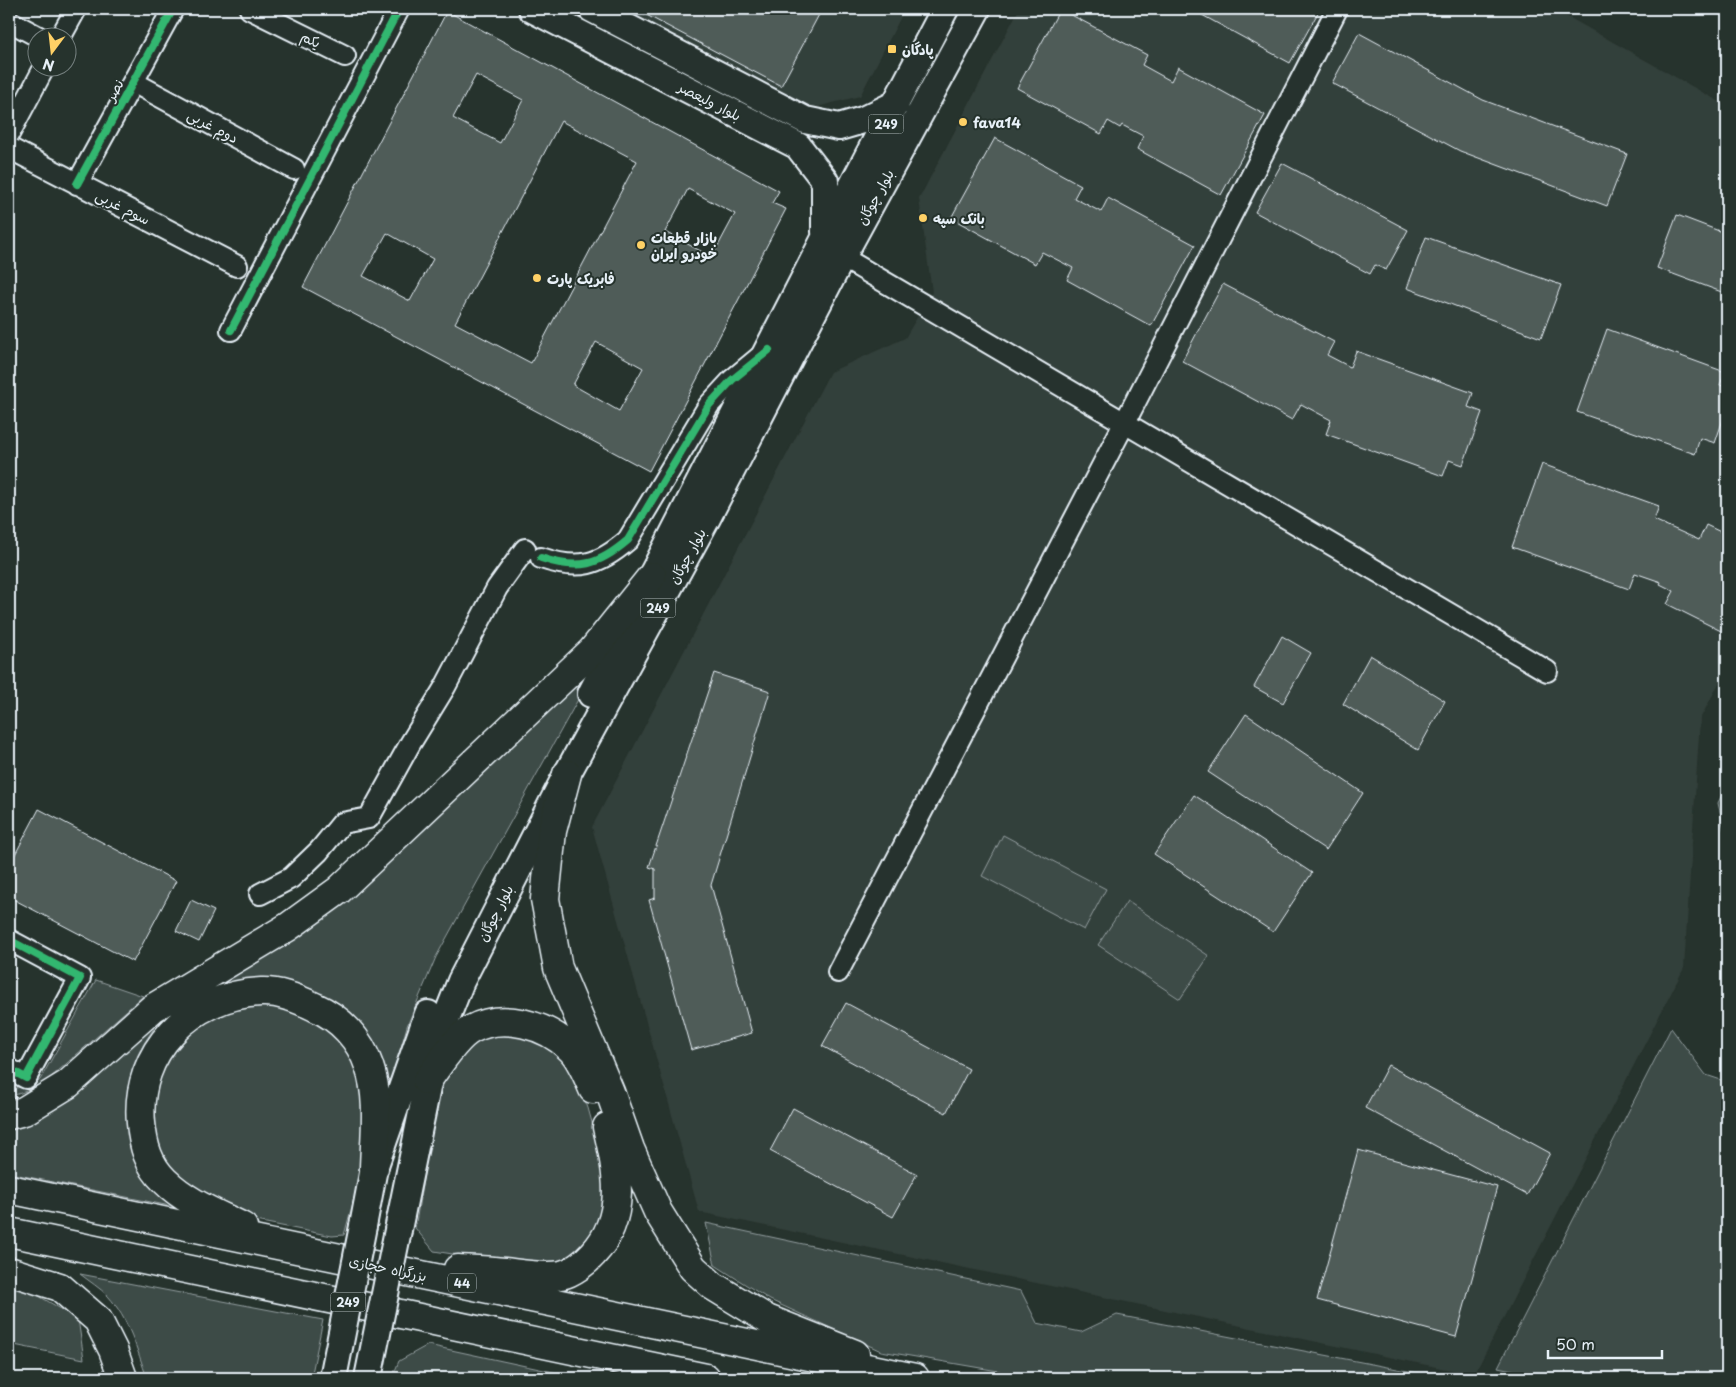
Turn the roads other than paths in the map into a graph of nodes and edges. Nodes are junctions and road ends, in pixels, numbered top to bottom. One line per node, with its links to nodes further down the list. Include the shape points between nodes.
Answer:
1 (76, 9): 11 (street)
2 (173, 9): 16 (street, نصر)
3 (250, 9): 13 (street, یکم)
4 (399, 9): 26 (street)
5 (532, 9): 17 (main road, بلوار ولیعصر)
6 (592, 9): 14 (main road, بلوار ولیعصر)
7 (977, 9): 24 (main road, بلوار چوگان / 249)
8 (1337, 9): 28 (street)
9 (943, 10): 18 (main road, بلوار چوگان / 249)
10 (9, 21): 12 (street)
11 (66, 28)
12 (28, 31)
13 (345, 56)
14 (716, 74): 17 (main road, via 721,93); 18 (main road, بلوار ولیعصر, via 805,120 839,127)
15 (39, 78): 19 (street)
16 (133, 82): 21 (street, دوم غربی); 22 (street, نصر)
17 (708, 99): 23 (main road, بلوار ولیعصر, via 798,146 826,181)
18 (896, 104): 23 (main road, بلوار چوگان / 249)
19 (9, 134)
20 (9, 148): 22 (street, سوم غربی)
21 (294, 169)
22 (77, 184): 25 (street, سوم غربی)
23 (825, 238): 27 (main road, بلوار چوگان / 249)
24 (842, 257): 28 (street); 31 (main road, بلوار چوگان / 249, via 707,518)
25 (237, 266)
26 (231, 330)
27 (768, 350): 29 (main road, بلوار چوگان / 249); 32 (street, via 732,380 709,405 628,540 608,557 586,564 556,563 533,554 497,588 445,687 369,818 342,823 291,878)
28 (1124, 424): 30 (street); 34 (street)
29 (652, 576): 37 (highway, via 592,651 339,890 288,927 153,1008 68,1084 24,1112); 38 (main road, بلوار چوگان / 249, via 466,933 424,1023)
30 (1547, 671)
31 (567, 774): 36 (main road, بلوار چوگان / 249, via 461,981 436,1044); 48 (highway, via 552,831 545,899 558,968 658,1212 693,1268 736,1302 767,1319)
32 (260, 894)
33 (9, 940): 35 (street, via 80,978 26,1078)
34 (838, 972)
35 (9, 1070)
36 (427, 1081): 43 (highway, via 470,1029 490,1021 548,1030 572,1050 606,1121 617,1181 617,1206 612,1228 601,1246 588,1260 563,1274 547,1276 427,1267); 46 (main road, بلوار چوگان / 249, bridge)
37 (9, 1116)
38 (374, 1168): 41 (highway, via 375,1102 370,1067 356,1037 329,1013 297,998 262,992 226,997 200,1008 173,1028 149,1066 143,1088 140,1110 143,1146 152,1164 164,1181 188,1198); 45 (main road, بلوار چوگان / 249, bridge)
39 (9, 1188): 41 (highway, بزرگراه حجازی / 44)
40 (9, 1232): 47 (highway)
41 (285, 1246): 43 (highway, بزرگراه حجازی / 44)
42 (9, 1271): 44 (highway, via 60,1287 98,1320)
43 (417, 1274): 48 (highway, بزرگراه حجازی / 44)
44 (123, 1378)
45 (333, 1378)
46 (368, 1378)
47 (706, 1378)
48 (914, 1378)

